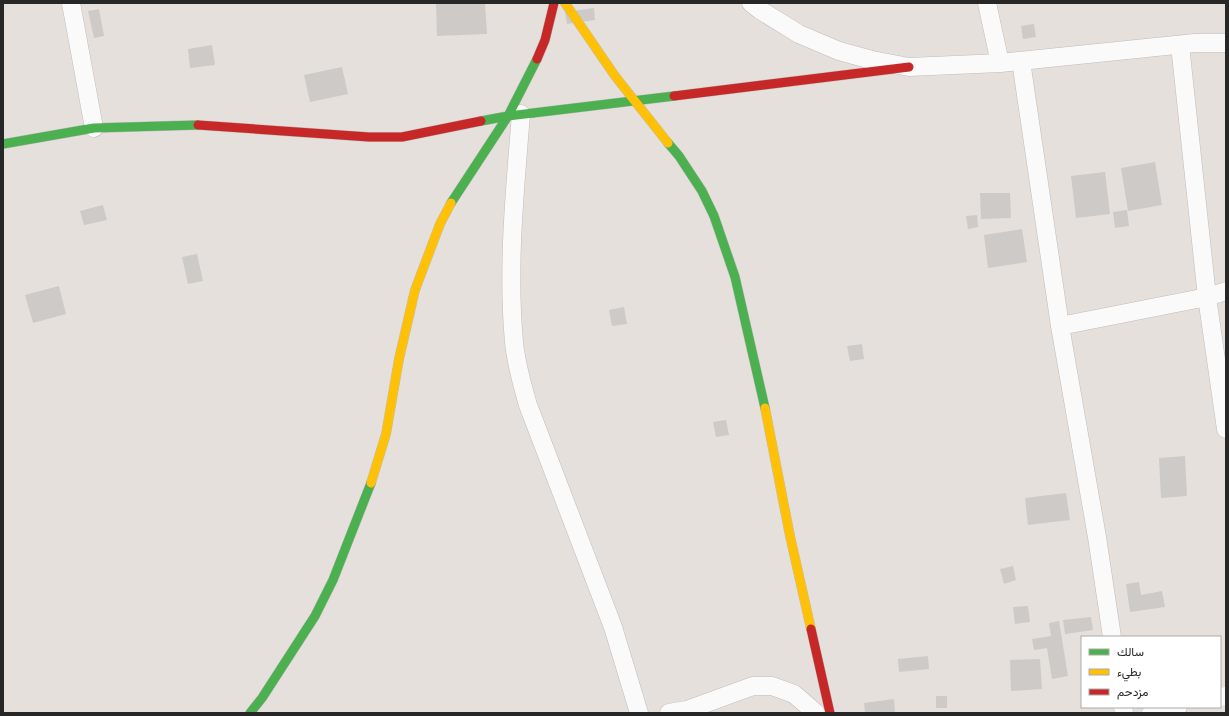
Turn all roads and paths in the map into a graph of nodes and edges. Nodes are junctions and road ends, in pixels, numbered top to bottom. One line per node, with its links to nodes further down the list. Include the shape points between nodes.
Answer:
1 (71, 3): 13 (street)
2 (554, 3): 12 (street, via 545,40)
3 (565, 3): 11 (street)
4 (751, 3): 10 (street, via 799,34 839,51)
5 (987, 3): 9 (street)
6 (1226, 43): 7 (street)
7 (1180, 45): 8 (street); 16 (street)
8 (1021, 61): 9 (street); 17 (street)
9 (1000, 63): 10 (street)
10 (909, 67): 11 (street)
11 (634, 100): 12 (street); 25 (street, via 702,191 714,216 735,276)
12 (514, 115): 13 (street, via 402,137 191,125); 21 (street, via 454,197 440,224 415,290 399,359 386,434 374,476 316,616); 22 (street, via 511,273 514,343 519,373 528,404 613,627)
13 (94, 128): 14 (street)
14 (3, 144)
15 (1226, 291): 16 (street)
16 (1207, 297): 17 (street); 18 (street)
17 (1060, 326): 19 (street)
18 (1226, 429)
19 (1112, 636)
20 (1174, 708): 26 (street)
21 (250, 713)
22 (639, 713)
23 (669, 713): 24 (street, via 688,710 753,686 772,686 794,694)
24 (816, 713)
25 (830, 713)
26 (1151, 713)

